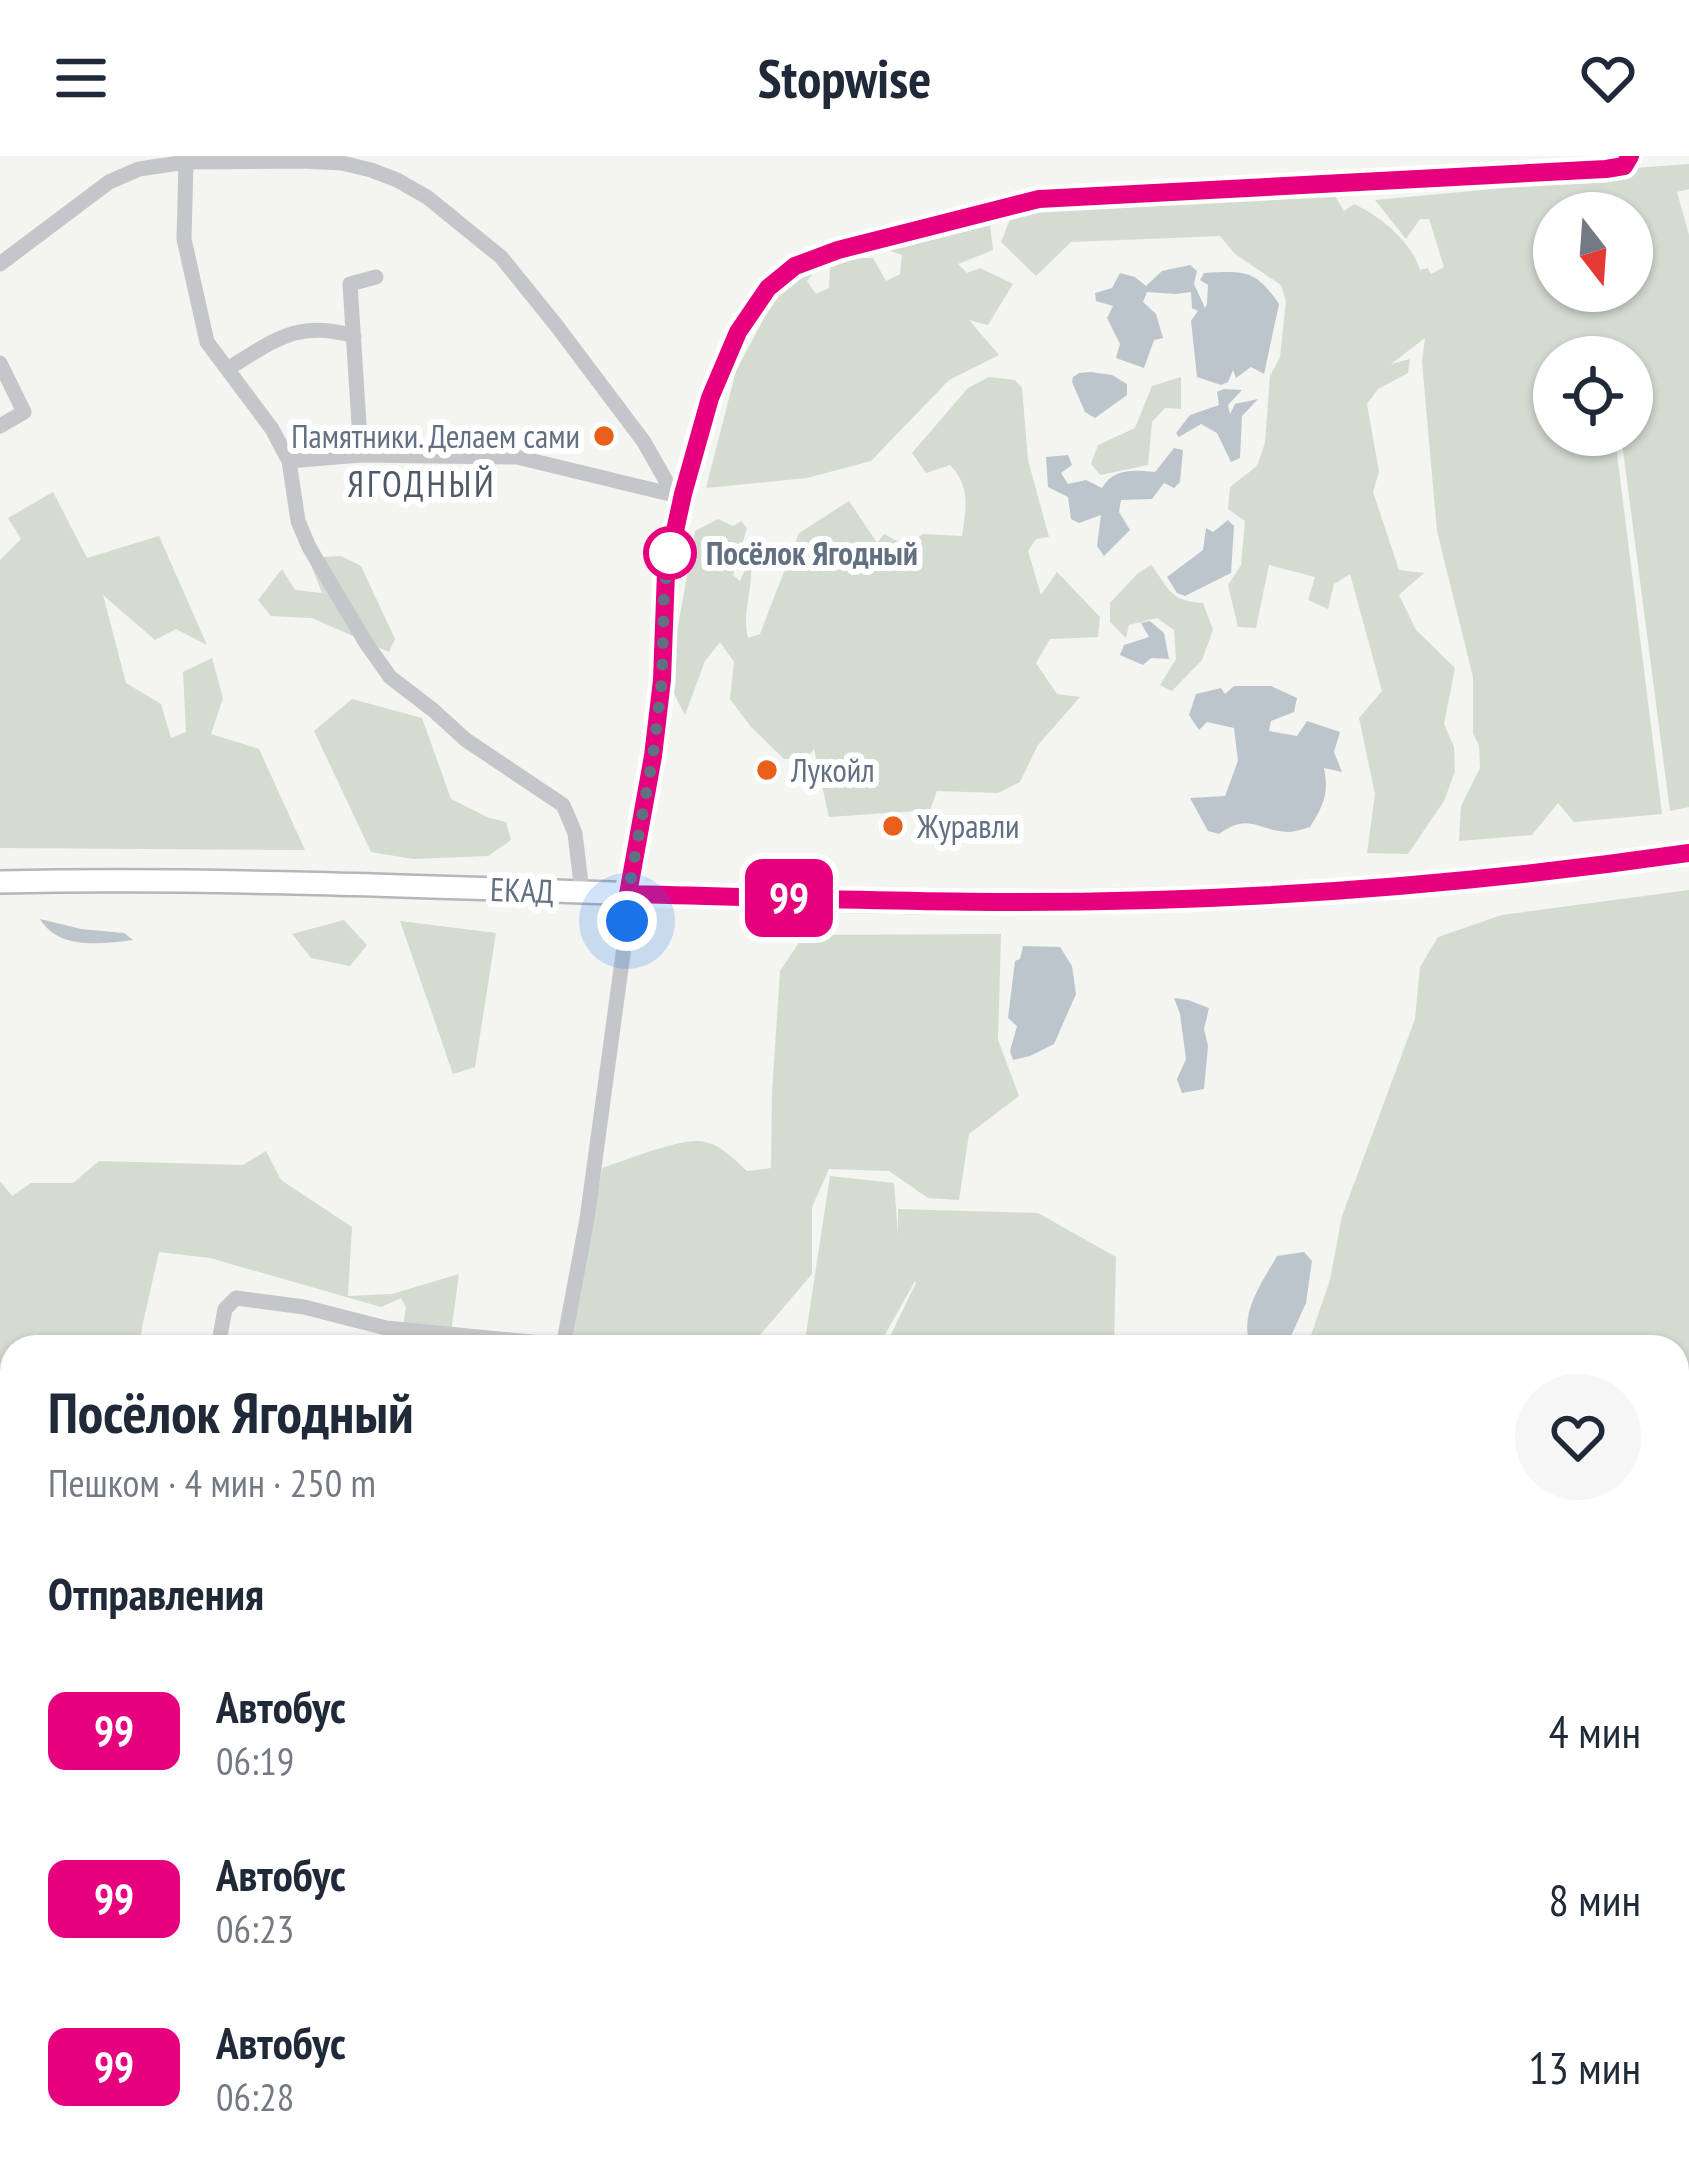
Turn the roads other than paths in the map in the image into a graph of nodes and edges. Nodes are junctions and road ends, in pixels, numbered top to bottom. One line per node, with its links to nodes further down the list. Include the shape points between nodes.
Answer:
1 (1630, 156): 11 (street, via 1606,169 1039,199 816,258 768,288 738,332)
2 (186, 163): 3 (street, via 110,182); 7 (street, via 184,238 207,342); 11 (street, via 341,163 427,197 501,257)
3 (0, 264)
4 (376, 277): 5 (street, via 350,284)
5 (354, 336): 7 (street, via 308,329); 9 (street)
6 (0, 363): 8 (street, via 24,412)
7 (227, 369): 10 (street)
8 (0, 426)
9 (362, 455): 10 (street); 11 (street, via 517,458)
10 (289, 461): 14 (street, via 298,521 366,643 390,677 466,740 563,805 581,843)
11 (678, 498): 15 (street, via 653,756)
12 (1689, 853): 15 (highway, ЕКАД, via 1407,886 1217,896 1022,902)
13 (0, 882): 14 (highway, ЕКАД)
14 (582, 892): 15 (highway, ЕКАД)
15 (628, 894): 20 (street)
16 (386, 1328): 17 (street, via 236,1298); 18 (street); 19 (street)
17 (220, 1335)
18 (385, 1335)
19 (455, 1335)
20 (565, 1335)

